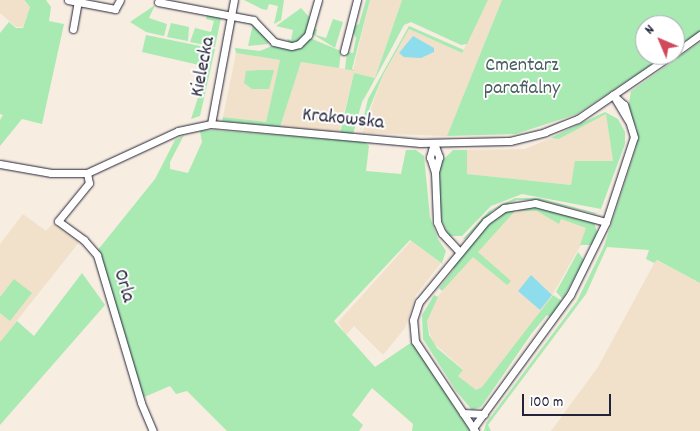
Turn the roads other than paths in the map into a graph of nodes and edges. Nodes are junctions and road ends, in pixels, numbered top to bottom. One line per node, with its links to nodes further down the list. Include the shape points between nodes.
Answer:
1 (68, 0): 7 (street)
2 (120, 0): 7 (street, via 115,9)
3 (196, 0): 10 (street)
4 (234, 0): 11 (street, Kielecka)
5 (318, 0): 11 (street, via 308,35 296,45 274,42 253,20)
6 (357, 0): 15 (street)
7 (78, 2): 12 (street)
8 (162, 2): 9 (street, Kielecka)
9 (184, 4): 10 (street, Kielecka)
10 (194, 10): 11 (street, Kielecka)
11 (231, 17): 18 (street, Kielecka)
12 (73, 30)
13 (700, 35): 14 (street)
14 (685, 45)
15 (344, 51)
16 (658, 65): 17 (street, Krakowska)
17 (613, 96): 19 (street, Krakowska, via 578,119 545,132 510,141); 22 (street, via 624,105 634,132 631,152)
18 (211, 124): 19 (street, Krakowska); 21 (street, Krakowska, via 173,132)
19 (434, 143): 23 (street, via 439,157 435,172 437,222 442,233)
20 (0, 164): 21 (street, Krakowska, via 51,173)
21 (88, 173): 27 (street, Orla, via 89,182 58,221 84,240 97,255 141,403)
22 (606, 222): 23 (street, via 536,203 518,203 492,215); 25 (street, via 570,295)
23 (460, 252): 24 (street, via 419,302 412,325 418,346)
24 (462, 413): 25 (street); 26 (street)
25 (484, 414): 26 (street)
26 (474, 430)
27 (153, 431)

